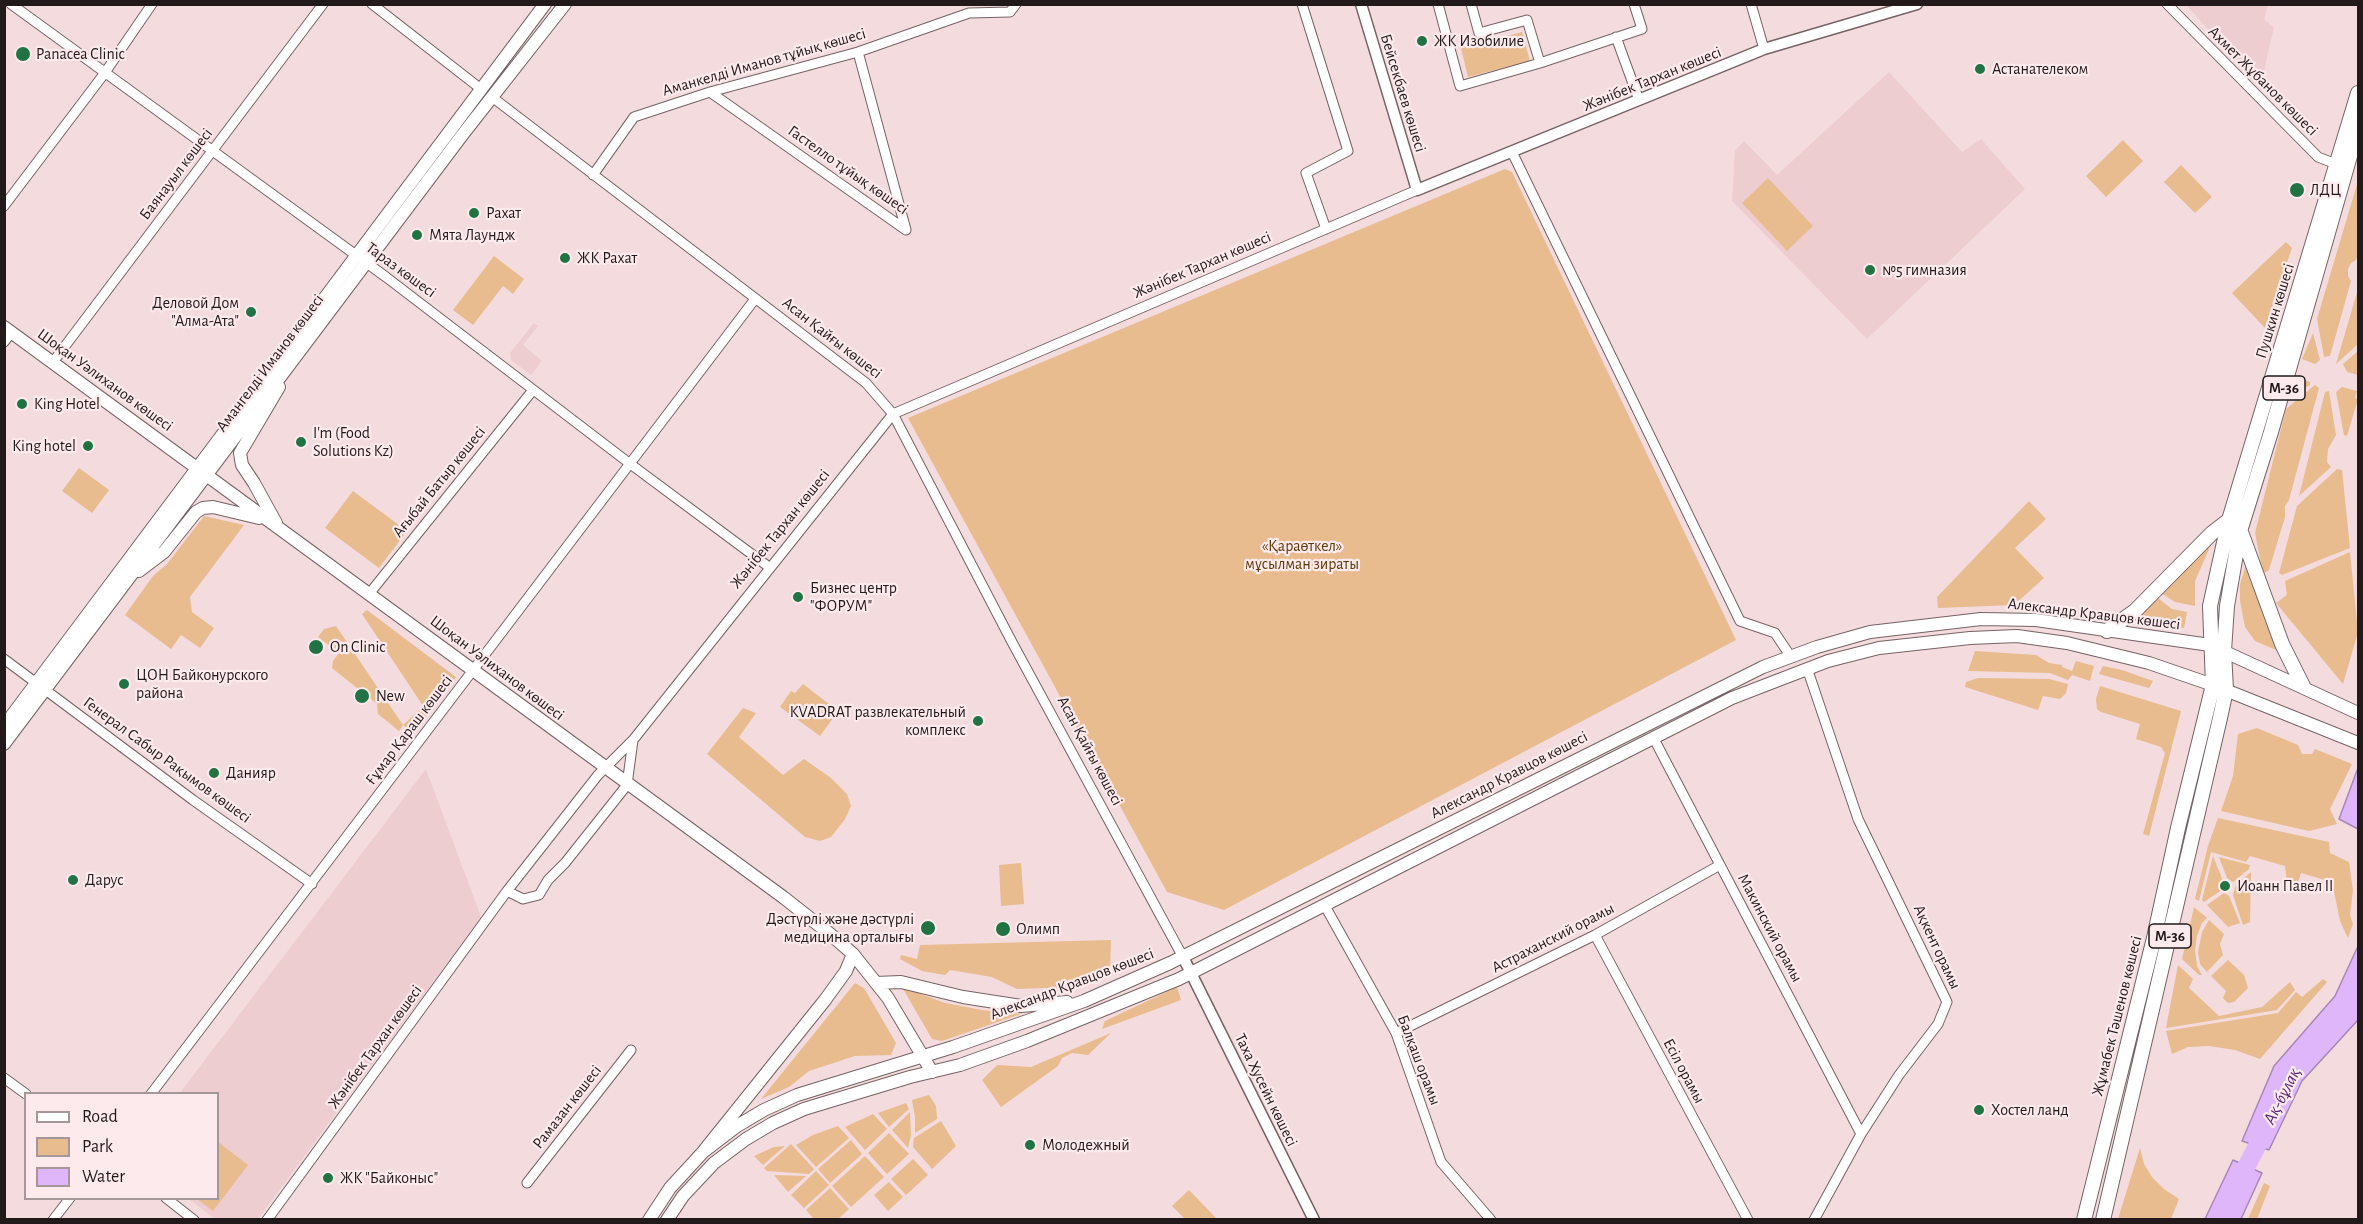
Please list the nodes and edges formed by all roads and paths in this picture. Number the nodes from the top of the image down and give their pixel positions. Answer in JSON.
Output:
{"nodes":[{"id":1,"x":11,"y":4,"type":"edge"},
{"id":2,"x":152,"y":4,"type":"edge"},
{"id":3,"x":323,"y":4,"type":"edge"},
{"id":4,"x":372,"y":4,"type":"edge"},
{"id":5,"x":545,"y":4,"type":"edge"},
{"id":6,"x":565,"y":4,"type":"edge"},
{"id":7,"x":1016,"y":4,"type":"edge"},
{"id":8,"x":1302,"y":4,"type":"edge"},
{"id":9,"x":1361,"y":4,"type":"edge"},
{"id":10,"x":1438,"y":4,"type":"edge"},
{"id":11,"x":1471,"y":4,"type":"edge"},
{"id":12,"x":1634,"y":4,"type":"edge"},
{"id":13,"x":1751,"y":4,"type":"edge"},
{"id":14,"x":1917,"y":4,"type":"edge"},
{"id":15,"x":2167,"y":4,"type":"edge"},
{"id":16,"x":968,"y":9,"type":"edge"},
{"id":17,"x":1616,"y":37,"type":"junction"},
{"id":18,"x":1764,"y":49,"type":"junction"},
{"id":19,"x":858,"y":51,"type":"junction"},
{"id":20,"x":1540,"y":63,"type":"junction"},
{"id":21,"x":104,"y":74,"type":"junction"},
{"id":22,"x":481,"y":89,"type":"junction"},
{"id":23,"x":710,"y":92,"type":"junction"},
{"id":24,"x":2358,"y":93,"type":"edge"},
{"id":25,"x":492,"y":97,"type":"junction"},
{"id":26,"x":1639,"y":100,"type":"junction"},
{"id":27,"x":2358,"y":128,"type":"edge"},
{"id":28,"x":213,"y":150,"type":"junction"},
{"id":29,"x":1512,"y":152,"type":"junction"},
{"id":30,"x":2341,"y":166,"type":"junction"},
{"id":31,"x":592,"y":175,"type":"junction"},
{"id":32,"x":1417,"y":190,"type":"junction"},
{"id":33,"x":4,"y":206,"type":"edge"},
{"id":34,"x":1326,"y":229,"type":"junction"},
{"id":35,"x":362,"y":259,"type":"junction"},
{"id":36,"x":755,"y":299,"type":"junction"},
{"id":37,"x":7,"y":333,"type":"edge"},
{"id":38,"x":53,"y":362,"type":"junction"},
{"id":39,"x":288,"y":366,"type":"junction"},
{"id":40,"x":533,"y":390,"type":"junction"},
{"id":41,"x":893,"y":414,"type":"junction"},
{"id":42,"x":629,"y":463,"type":"junction"},
{"id":43,"x":202,"y":472,"type":"junction"},
{"id":44,"x":2229,"y":520,"type":"junction"},
{"id":45,"x":273,"y":524,"type":"junction"},
{"id":46,"x":2240,"y":531,"type":"junction"},
{"id":47,"x":769,"y":567,"type":"junction"},
{"id":48,"x":127,"y":580,"type":"junction"},
{"id":49,"x":369,"y":594,"type":"junction"},
{"id":50,"x":2107,"y":631,"type":"junction"},
{"id":51,"x":2210,"y":645,"type":"junction"},
{"id":52,"x":2224,"y":651,"type":"junction"},
{"id":53,"x":1791,"y":657,"type":"junction"},
{"id":54,"x":4,"y":659,"type":"edge"},
{"id":55,"x":1808,"y":668,"type":"junction"},
{"id":56,"x":473,"y":671,"type":"junction"},
{"id":57,"x":41,"y":686,"type":"junction"},
{"id":58,"x":2303,"y":686,"type":"junction"},
{"id":59,"x":2219,"y":688,"type":"junction"},
{"id":60,"x":2358,"y":713,"type":"edge"},
{"id":61,"x":4,"y":726,"type":"edge"},
{"id":62,"x":1653,"y":737,"type":"junction"},
{"id":63,"x":633,"y":740,"type":"junction"},
{"id":64,"x":2354,"y":741,"type":"edge"},
{"id":65,"x":4,"y":744,"type":"edge"},
{"id":66,"x":604,"y":768,"type":"junction"},
{"id":67,"x":627,"y":785,"type":"junction"},
{"id":68,"x":1720,"y":865,"type":"junction"},
{"id":69,"x":312,"y":884,"type":"junction"},
{"id":70,"x":507,"y":891,"type":"junction"},
{"id":71,"x":1325,"y":906,"type":"junction"},
{"id":72,"x":1595,"y":935,"type":"junction"},
{"id":73,"x":853,"y":954,"type":"junction"},
{"id":74,"x":1183,"y":957,"type":"junction"},
{"id":75,"x":1191,"y":973,"type":"junction"},
{"id":76,"x":876,"y":983,"type":"junction"},
{"id":77,"x":1084,"y":1001,"type":"junction"},
{"id":78,"x":1396,"y":1033,"type":"junction"},
{"id":79,"x":631,"y":1050,"type":"dead end"},
{"id":80,"x":922,"y":1056,"type":"junction"},
{"id":81,"x":932,"y":1072,"type":"junction"},
{"id":82,"x":4,"y":1078,"type":"edge"},
{"id":83,"x":153,"y":1092,"type":"edge"},
{"id":84,"x":24,"y":1093,"type":"edge"},
{"id":85,"x":1861,"y":1134,"type":"junction"},
{"id":86,"x":703,"y":1152,"type":"junction"},
{"id":87,"x":527,"y":1183,"type":"dead end"},
{"id":88,"x":68,"y":1200,"type":"edge"},
{"id":89,"x":169,"y":1200,"type":"edge"},
{"id":90,"x":53,"y":1220,"type":"edge"},
{"id":91,"x":194,"y":1220,"type":"edge"},
{"id":92,"x":267,"y":1220,"type":"edge"},
{"id":93,"x":649,"y":1220,"type":"edge"},
{"id":94,"x":667,"y":1220,"type":"edge"},
{"id":95,"x":1314,"y":1220,"type":"edge"},
{"id":96,"x":1491,"y":1220,"type":"edge"},
{"id":97,"x":1748,"y":1220,"type":"edge"},
{"id":98,"x":1814,"y":1220,"type":"edge"},
{"id":99,"x":2084,"y":1220,"type":"edge"},
{"id":100,"x":2103,"y":1220,"type":"edge"}],
"edges":[{"from":1,"to":21,"type":"street","name":"Тараз көшесі"},
{"from":2,"to":21,"type":"street"},
{"from":3,"to":28,"type":"street","name":"Баянауыл көшесі"},
{"from":4,"to":22,"type":"street","name":"Асан Қайғы көшесі"},
{"from":5,"to":22,"type":"main road","name":"Амангелді Иманов көшесі"},
{"from":6,"to":25,"type":"main road","name":"Амангелді Иманов көшесі"},
{"from":7,"to":16,"type":"street","name":"Аманкелді Иманов тұйық көшесі"},
{"from":8,"to":34,"type":"street"},
{"from":9,"to":32,"type":"street","name":"Бейсекбаев көшесі"},
{"from":10,"to":20,"type":"street"},
{"from":11,"to":20,"type":"street"},
{"from":12,"to":17,"type":"street"},
{"from":13,"to":18,"type":"street"},
{"from":14,"to":18,"type":"street","name":"Жәнібек Тархан көшесі"},
{"from":15,"to":30,"type":"street","name":"Ахмет Жұбанов көшесі"},
{"from":16,"to":19,"type":"street","name":"Аманкелді Иманов тұйық көшесі"},
{"from":17,"to":20,"type":"street"},
{"from":17,"to":26,"type":"street"},
{"from":18,"to":26,"type":"street","name":"Жәнібек Тархан көшесі"},
{"from":19,"to":23,"type":"street","name":"Аманкелді Иманов тұйық көшесі"},
{"from":19,"to":23,"type":"street","name":"Гастелло тұйық көшесі"},
{"from":21,"to":28,"type":"street","name":"Тараз көшесі"},
{"from":21,"to":33,"type":"street"},
{"from":22,"to":25,"type":"main road","name":"Асан Қайғы көшесі"},
{"from":22,"to":35,"type":"main road","name":"Амангелді Иманов көшесі"},
{"from":23,"to":31,"type":"street","name":"Аманкелді Иманов тұйық көшесі"},
{"from":24,"to":30,"type":"main road","name":"Пушкин көшесі","number":"M-36"},
{"from":25,"to":31,"type":"street","name":"Асан Қайғы көшесі"},
{"from":25,"to":35,"type":"main road","name":"Амангелді Иманов көшесі"},
{"from":26,"to":29,"type":"street","name":"Жәнібек Тархан көшесі"},
{"from":27,"to":30,"type":"main road","name":"Пушкин көшесі","number":"M-36"},
{"from":28,"to":35,"type":"street","name":"Тараз көшесі"},
{"from":28,"to":38,"type":"street","name":"Баянауыл көшесі"},
{"from":29,"to":32,"type":"street","name":"Жәнібек Тархан көшесі"},
{"from":29,"to":53,"type":"street"},
{"from":30,"to":44,"type":"main road","name":"Пушкин көшесі","number":"M-36"},
{"from":30,"to":46,"type":"main road","name":"Пушкин көшесі","number":"M-36"},
{"from":31,"to":36,"type":"street","name":"Асан Қайғы көшесі"},
{"from":32,"to":34,"type":"street","name":"Жәнібек Тархан көшесі"},
{"from":34,"to":41,"type":"street","name":"Жәнібек Тархан көшесі"},
{"from":35,"to":39,"type":"main road","name":"Амангелді Иманов көшесі"},
{"from":35,"to":40,"type":"street","name":"Тараз көшесі"},
{"from":35,"to":43,"type":"main road","name":"Амангелді Иманов көшесі"},
{"from":36,"to":41,"type":"street","name":"Асан Қайғы көшесі"},
{"from":36,"to":42,"type":"street","name":"Ғұмар Қараш көшесі"},
{"from":37,"to":38,"type":"main road","name":"Шоқан Уәлиханов көшесі"},
{"from":38,"to":43,"type":"main road","name":"Шоқан Уәлиханов көшесі"},
{"from":39,"to":43,"type":"main road","name":"Амангелді Иманов көшесі"},
{"from":39,"to":45,"type":"main road"},
{"from":40,"to":42,"type":"street","name":"Тараз көшесі"},
{"from":40,"to":49,"type":"street","name":"Ағыбай Батыр көшесі"},
{"from":41,"to":47,"type":"street","name":"Жәнібек Тархан көшесі"},
{"from":41,"to":74,"type":"street","name":"Асан Қайғы көшесі"},
{"from":42,"to":47,"type":"street","name":"Тараз көшесі"},
{"from":42,"to":56,"type":"street","name":"Ғұмар Қараш көшесі"},
{"from":43,"to":45,"type":"main road","name":"Шоқан Уәлиханов көшесі"},
{"from":43,"to":48,"type":"main road","name":"Амангелді Иманов көшесі"},
{"from":43,"to":57,"type":"main road","name":"Амангелді Иманов көшесі"},
{"from":44,"to":50,"type":"main road"},
{"from":44,"to":51,"type":"main road","name":"Пушкин көшесі","number":"M-36"},
{"from":45,"to":48,"type":"main road"},
{"from":45,"to":49,"type":"main road","name":"Шоқан Уәлиханов көшесі"},
{"from":46,"to":52,"type":"main road","name":"Пушкин көшесі","number":"M-36"},
{"from":46,"to":58,"type":"main road"},
{"from":47,"to":63,"type":"street","name":"Жәнібек Тархан көшесі"},
{"from":48,"to":57,"type":"main road","name":"Амангелді Иманов көшесі"},
{"from":49,"to":56,"type":"main road","name":"Шоқан Уәлиханов көшесі"},
{"from":50,"to":51,"type":"main road","name":"Александр Кравцов көшесі"},
{"from":50,"to":53,"type":"main road","name":"Александр Кравцов көшесі"},
{"from":51,"to":52,"type":"main road","name":"Александр Кравцов көшесі"},
{"from":51,"to":59,"type":"main road","name":"Жұмабек Тәшенов көшесі","number":"M-36"},
{"from":52,"to":58,"type":"main road","name":"Александр Кравцов көшесі"},
{"from":52,"to":59,"type":"main road","name":"Жұмабек Тәшенов көшесі","number":"M-36"},
{"from":53,"to":74,"type":"main road","name":"Александр Кравцов көшесі"},
{"from":54,"to":57,"type":"street","name":"Генерал Сабыр Рақымов көшесі"},
{"from":55,"to":59,"type":"main road","name":"Александр Кравцов көшесі"},
{"from":55,"to":62,"type":"main road","name":"Александр Кравцов көшесі"},
{"from":55,"to":85,"type":"street","name":"Ақкент орамы"},
{"from":56,"to":66,"type":"main road","name":"Шоқан Уәлиханов көшесі"},
{"from":56,"to":69,"type":"street","name":"Ғұмар Қараш көшесі"},
{"from":57,"to":61,"type":"main road","name":"Амангелді Иманов көшесі"},
{"from":57,"to":65,"type":"main road","name":"Амангелді Иманов көшесі"},
{"from":57,"to":69,"type":"street","name":"Генерал Сабыр Рақымов көшесі"},
{"from":58,"to":60,"type":"main road","name":"Александр Кравцов көшесі"},
{"from":59,"to":64,"type":"main road","name":"Александр Кравцов көшесі"},
{"from":59,"to":99,"type":"main road","name":"Жұмабек Тәшенов көшесі","number":"M-36"},
{"from":59,"to":100,"type":"main road","name":"Жұмабек Тәшенов көшесі","number":"M-36"},
{"from":62,"to":68,"type":"street","name":"Макинский орамы"},
{"from":62,"to":71,"type":"main road","name":"Александр Кравцов көшесі"},
{"from":63,"to":66,"type":"street","name":"Жәнібек Тархан көшесі"},
{"from":63,"to":67,"type":"street"},
{"from":66,"to":67,"type":"main road","name":"Шоқан Уәлиханов көшесі"},
{"from":66,"to":70,"type":"street","name":"Жәнібек Тархан көшесі"},
{"from":67,"to":70,"type":"street"},
{"from":67,"to":73,"type":"main road","name":"Шоқан Уәлиханов көшесі"},
{"from":68,"to":72,"type":"street","name":"Астраханский орамы"},
{"from":68,"to":85,"type":"street","name":"Макинский орамы"},
{"from":69,"to":83,"type":"street","name":"Ғұмар Қараш көшесі"},
{"from":70,"to":92,"type":"street","name":"Жәнібек Тархан көшесі"},
{"from":71,"to":75,"type":"main road","name":"Александр Кравцов көшесі"},
{"from":71,"to":78,"type":"street","name":"Балқаш орамы"},
{"from":72,"to":78,"type":"street","name":"Астраханский орамы"},
{"from":72,"to":97,"type":"street","name":"Есіл орамы"},
{"from":73,"to":76,"type":"main road","name":"Шоқан Уәлиханов көшесі"},
{"from":73,"to":86,"type":"main road"},
{"from":74,"to":75,"type":"street","name":"Таха Хусейн көшесі"},
{"from":74,"to":77,"type":"main road","name":"Александр Кравцов көшесі"},
{"from":75,"to":81,"type":"main road","name":"Александр Кравцов көшесі"},
{"from":75,"to":95,"type":"street","name":"Таха Хусейн көшесі"},
{"from":76,"to":77,"type":"main road"},
{"from":76,"to":80,"type":"main road","name":"Шоқан Уәлиханов көшесі"},
{"from":77,"to":80,"type":"main road","name":"Александр Кравцов көшесі"},
{"from":78,"to":96,"type":"street","name":"Балқаш орамы"},
{"from":79,"to":87,"type":"street","name":"Рамазан көшесі"},
{"from":80,"to":81,"type":"main road","name":"Шоқан Уәлиханов көшесі"},
{"from":80,"to":86,"type":"main road","name":"Александр Кравцов көшесі"},
{"from":81,"to":94,"type":"main road","name":"Александр Кравцов көшесі"},
{"from":82,"to":84,"type":"street"},
{"from":85,"to":98,"type":"street","name":"Ақкент орамы"},
{"from":86,"to":93,"type":"main road"},
{"from":88,"to":90,"type":"street"},
{"from":89,"to":91,"type":"street"}]}
